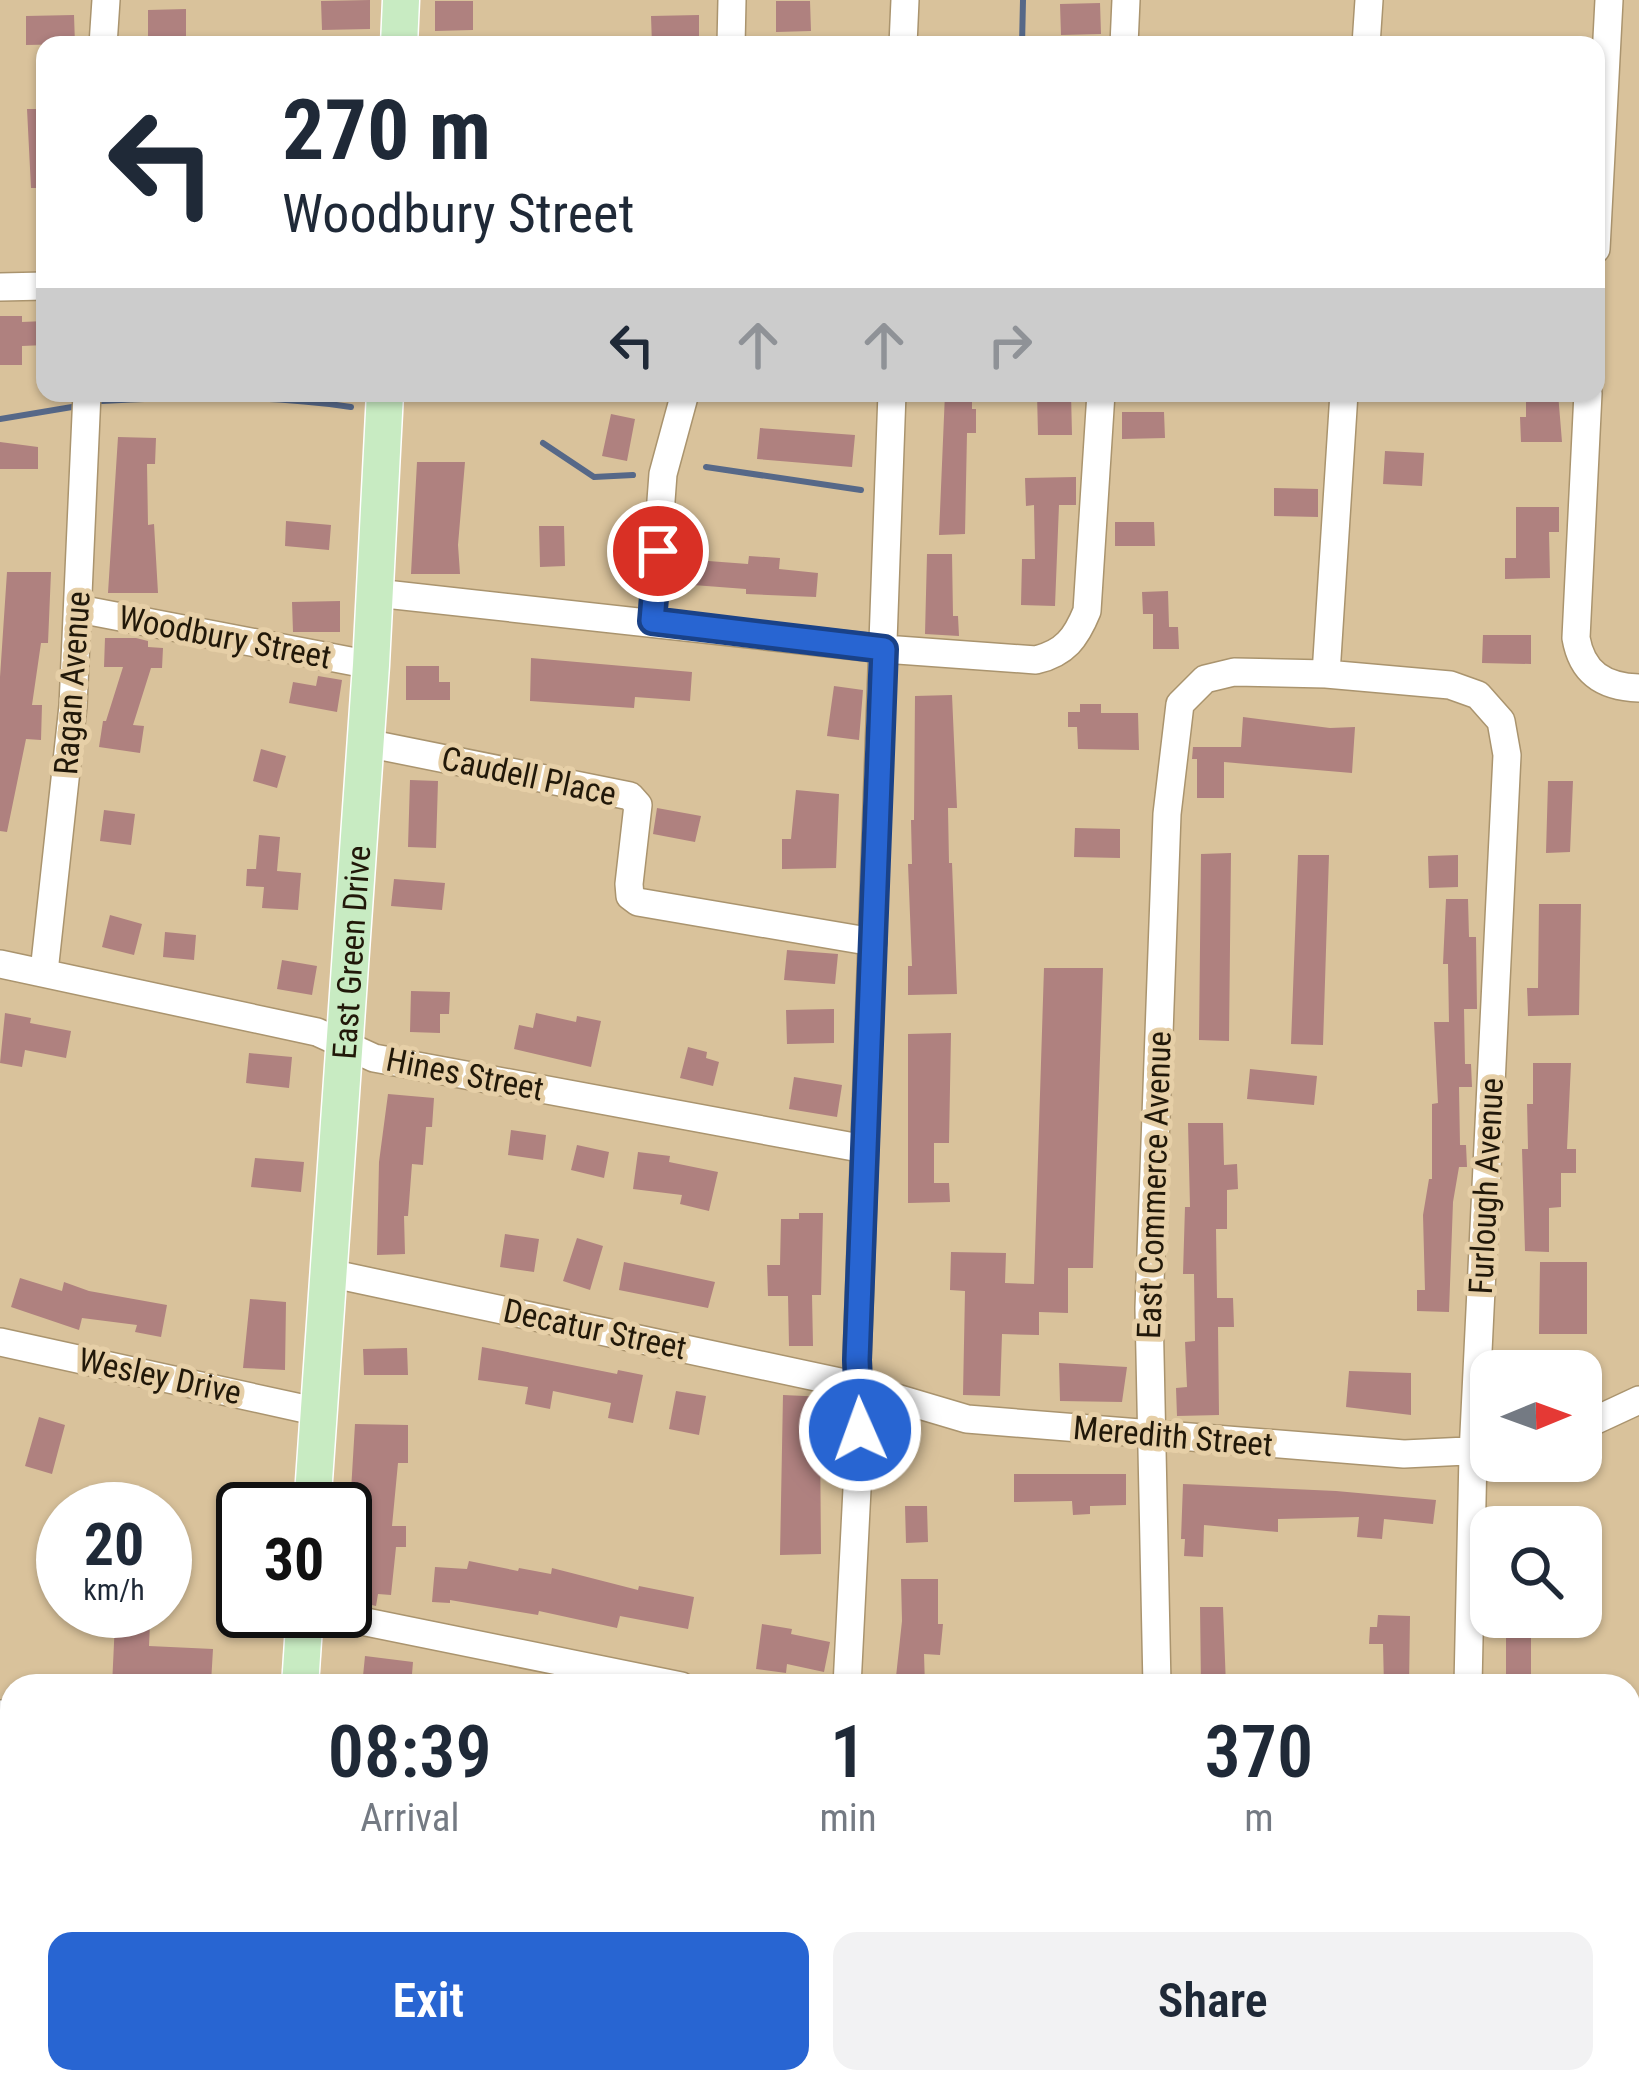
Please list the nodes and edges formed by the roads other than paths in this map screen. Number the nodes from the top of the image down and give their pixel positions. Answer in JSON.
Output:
{"nodes":[{"id":1,"x":106,"y":0,"type":"edge"},
{"id":2,"x":401,"y":0,"type":"edge"},
{"id":3,"x":732,"y":0,"type":"edge"},
{"id":4,"x":905,"y":0,"type":"edge"},
{"id":5,"x":1126,"y":0,"type":"edge"},
{"id":6,"x":1369,"y":0,"type":"edge"},
{"id":7,"x":1609,"y":0,"type":"edge"},
{"id":8,"x":104,"y":36,"type":"edge"},
{"id":9,"x":399,"y":36,"type":"edge"},
{"id":10,"x":730,"y":36,"type":"edge"},
{"id":11,"x":903,"y":36,"type":"edge"},
{"id":12,"x":1124,"y":36,"type":"edge"},
{"id":13,"x":1367,"y":36,"type":"edge"},
{"id":14,"x":1605,"y":69,"type":"edge"},
{"id":15,"x":36,"y":286,"type":"edge"},
{"id":16,"x":0,"y":287,"type":"edge"},
{"id":17,"x":87,"y":402,"type":"edge"},
{"id":18,"x":385,"y":402,"type":"edge"},
{"id":19,"x":683,"y":402,"type":"edge"},
{"id":20,"x":892,"y":402,"type":"edge"},
{"id":21,"x":1101,"y":402,"type":"edge"},
{"id":22,"x":1343,"y":402,"type":"edge"},
{"id":23,"x":1588,"y":402,"type":"edge"},
{"id":24,"x":376,"y":593,"type":"junction"},
{"id":25,"x":79,"y":609,"type":"junction"},
{"id":26,"x":652,"y":621,"type":"junction"},
{"id":27,"x":884,"y":649,"type":"junction"},
{"id":28,"x":371,"y":664,"type":"junction"},
{"id":29,"x":1326,"y":674,"type":"junction"},
{"id":30,"x":1639,"y":688,"type":"edge"},
{"id":31,"x":366,"y":743,"type":"junction"},
{"id":32,"x":873,"y":941,"type":"junction"},
{"id":33,"x":0,"y":964,"type":"edge"},
{"id":34,"x":44,"y":972,"type":"junction"},
{"id":35,"x":345,"y":1046,"type":"junction"},
{"id":36,"x":865,"y":1149,"type":"junction"},
{"id":37,"x":329,"y":1273,"type":"junction"},
{"id":38,"x":0,"y":1342,"type":"edge"},
{"id":39,"x":1486,"y":1350,"type":"edge"},
{"id":40,"x":859,"y":1390,"type":"junction"},
{"id":41,"x":1639,"y":1400,"type":"edge"},
{"id":42,"x":319,"y":1412,"type":"junction"},
{"id":43,"x":1602,"y":1417,"type":"edge"},
{"id":44,"x":1149,"y":1435,"type":"junction"},
{"id":45,"x":1470,"y":1452,"type":"edge"},
{"id":46,"x":314,"y":1482,"type":"edge"},
{"id":47,"x":1480,"y":1482,"type":"edge"},
{"id":48,"x":372,"y":1624,"type":"edge"},
{"id":49,"x":305,"y":1638,"type":"edge"},
{"id":50,"x":301,"y":1674,"type":"edge"},
{"id":51,"x":620,"y":1674,"type":"edge"},
{"id":52,"x":848,"y":1674,"type":"edge"},
{"id":53,"x":1157,"y":1674,"type":"edge"},
{"id":54,"x":1469,"y":1674,"type":"edge"}],
"edges":[{"from":1,"to":8,"type":"street"},
{"from":2,"to":9,"type":"main road"},
{"from":3,"to":10,"type":"street"},
{"from":4,"to":11,"type":"street"},
{"from":5,"to":12,"type":"street"},
{"from":6,"to":13,"type":"street"},
{"from":7,"to":14,"type":"street"},
{"from":15,"to":16,"type":"street"},
{"from":17,"to":25,"type":"street","name":"Ragan Avenue"},
{"from":18,"to":24,"type":"main road","name":"East Green Drive"},
{"from":19,"to":26,"type":"street"},
{"from":20,"to":27,"type":"street"},
{"from":21,"to":27,"type":"street"},
{"from":22,"to":29,"type":"street"},
{"from":23,"to":30,"type":"street"},
{"from":24,"to":26,"type":"street"},
{"from":24,"to":28,"type":"main road","name":"East Green Drive"},
{"from":25,"to":28,"type":"street","name":"Woodbury Street"},
{"from":25,"to":34,"type":"street","name":"Ragan Avenue"},
{"from":26,"to":27,"type":"street"},
{"from":27,"to":32,"type":"street"},
{"from":28,"to":31,"type":"main road","name":"East Green Drive"},
{"from":29,"to":39,"type":"street","name":"Furlough Avenue"},
{"from":29,"to":44,"type":"street","name":"East Commerce Avenue"},
{"from":31,"to":32,"type":"street","name":"Caudell Place"},
{"from":31,"to":35,"type":"main road","name":"East Green Drive"},
{"from":32,"to":36,"type":"street"},
{"from":33,"to":34,"type":"street","name":"Hines Street"},
{"from":34,"to":35,"type":"street","name":"Hines Street"},
{"from":35,"to":36,"type":"street","name":"Hines Street"},
{"from":35,"to":37,"type":"main road","name":"East Green Drive"},
{"from":36,"to":40,"type":"street"},
{"from":37,"to":40,"type":"street","name":"Decatur Street"},
{"from":37,"to":42,"type":"main road","name":"East Green Drive"},
{"from":38,"to":42,"type":"street","name":"Wesley Drive"},
{"from":40,"to":44,"type":"street","name":"Meredith Street"},
{"from":40,"to":52,"type":"street"},
{"from":41,"to":43,"type":"street"},
{"from":42,"to":46,"type":"main road","name":"East Green Drive"},
{"from":44,"to":45,"type":"street","name":"Meredith Street"},
{"from":44,"to":53,"type":"street","name":"East Commerce Avenue"},
{"from":47,"to":54,"type":"street","name":"Furlough Avenue"},
{"from":48,"to":51,"type":"street"},
{"from":49,"to":50,"type":"main road"}]}
